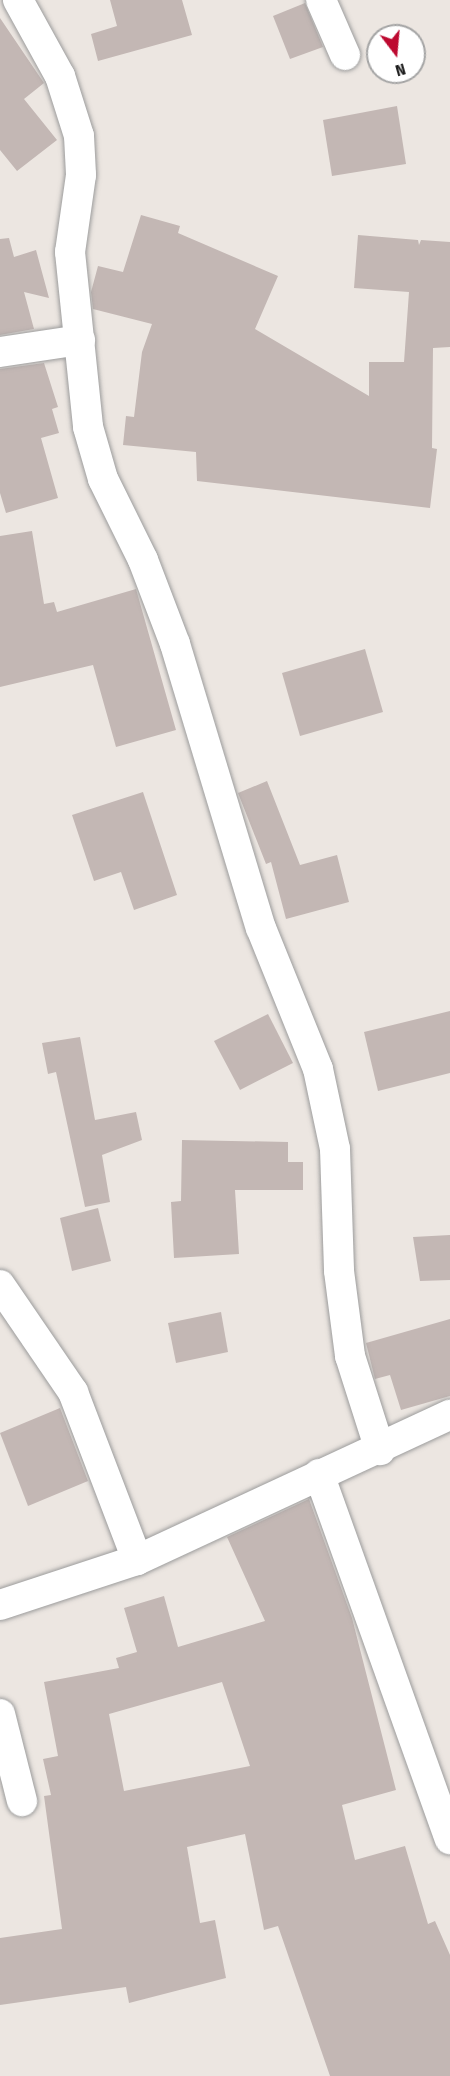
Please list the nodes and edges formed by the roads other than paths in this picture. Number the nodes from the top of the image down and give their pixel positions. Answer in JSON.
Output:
{"nodes":[{"id":1,"x":18,"y":0,"type":"edge"},
{"id":2,"x":321,"y":0,"type":"edge"},
{"id":3,"x":345,"y":55,"type":"dead end"},
{"id":4,"x":80,"y":340,"type":"junction"},
{"id":5,"x":0,"y":352,"type":"edge"},
{"id":6,"x":0,"y":1284,"type":"edge"},
{"id":7,"x":450,"y":1415,"type":"edge"},
{"id":8,"x":380,"y":1450,"type":"junction"},
{"id":9,"x":319,"y":1474,"type":"junction"},
{"id":10,"x":137,"y":1560,"type":"junction"},
{"id":11,"x":0,"y":1605,"type":"edge"},
{"id":12,"x":0,"y":1714,"type":"edge"},
{"id":13,"x":22,"y":1801,"type":"dead end"},
{"id":14,"x":450,"y":1839,"type":"edge"}],
"edges":[{"from":1,"to":4,"type":"street"},
{"from":2,"to":3,"type":"street"},
{"from":4,"to":5,"type":"street"},
{"from":4,"to":8,"type":"street"},
{"from":6,"to":10,"type":"street"},
{"from":7,"to":8,"type":"street"},
{"from":8,"to":9,"type":"street"},
{"from":9,"to":10,"type":"street"},
{"from":9,"to":14,"type":"street"},
{"from":10,"to":11,"type":"street"},
{"from":12,"to":13,"type":"street"}]}
